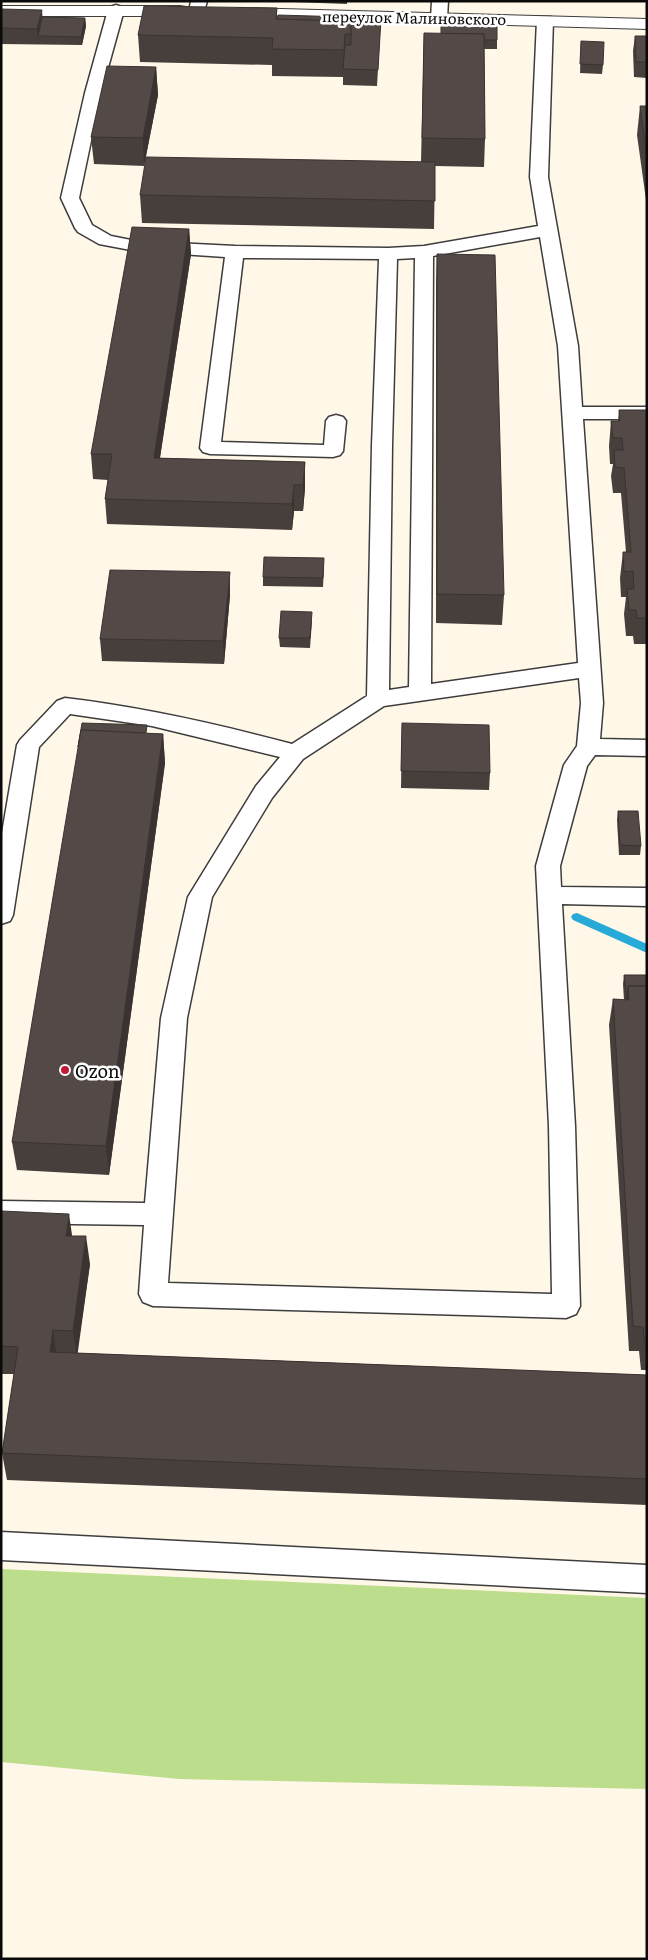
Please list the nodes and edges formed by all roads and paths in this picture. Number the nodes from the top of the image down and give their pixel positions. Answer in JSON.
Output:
{"nodes":[{"id":1,"x":198,"y":6,"type":"edge"},
{"id":2,"x":116,"y":10,"type":"junction"},
{"id":3,"x":439,"y":10,"type":"edge"},
{"id":4,"x":1,"y":11,"type":"edge"},
{"id":5,"x":546,"y":20,"type":"junction"},
{"id":6,"x":647,"y":24,"type":"edge"},
{"id":7,"x":548,"y":230,"type":"junction"},
{"id":8,"x":235,"y":252,"type":"junction"},
{"id":9,"x":424,"y":252,"type":"junction"},
{"id":10,"x":388,"y":254,"type":"junction"},
{"id":11,"x":573,"y":413,"type":"junction"},
{"id":12,"x":647,"y":413,"type":"edge"},
{"id":13,"x":336,"y":421,"type":"dead end"},
{"id":14,"x":589,"y":669,"type":"junction"},
{"id":15,"x":420,"y":691,"type":"junction"},
{"id":16,"x":378,"y":699,"type":"junction"},
{"id":17,"x":588,"y":747,"type":"junction"},
{"id":18,"x":647,"y":748,"type":"edge"},
{"id":19,"x":295,"y":753,"type":"junction"},
{"id":20,"x":550,"y":895,"type":"junction"},
{"id":21,"x":647,"y":896,"type":"edge"},
{"id":22,"x":1,"y":915,"type":"edge"},
{"id":23,"x":1,"y":1212,"type":"edge"},
{"id":24,"x":158,"y":1214,"type":"junction"},
{"id":25,"x":1,"y":1546,"type":"edge"},
{"id":26,"x":647,"y":1579,"type":"edge"}],
"edges":[{"from":1,"to":2,"type":"street","name":"переулок Малиновского"},
{"from":1,"to":3,"type":"street","name":"переулок Малиновского"},
{"from":2,"to":4,"type":"street","name":"переулок Малиновского"},
{"from":2,"to":8,"type":"lane"},
{"from":3,"to":5,"type":"street","name":"переулок Малиновского"},
{"from":5,"to":6,"type":"street","name":"переулок Малиновского"},
{"from":5,"to":7,"type":"lane"},
{"from":7,"to":9,"type":"lane"},
{"from":7,"to":11,"type":"lane"},
{"from":8,"to":10,"type":"lane"},
{"from":8,"to":13,"type":"lane"},
{"from":9,"to":10,"type":"lane"},
{"from":9,"to":15,"type":"lane"},
{"from":10,"to":16,"type":"lane"},
{"from":11,"to":12,"type":"lane"},
{"from":11,"to":14,"type":"lane"},
{"from":14,"to":15,"type":"lane"},
{"from":14,"to":17,"type":"lane"},
{"from":15,"to":16,"type":"lane"},
{"from":16,"to":19,"type":"lane"},
{"from":17,"to":18,"type":"lane"},
{"from":17,"to":20,"type":"lane"},
{"from":19,"to":22,"type":"lane"},
{"from":19,"to":24,"type":"lane"},
{"from":20,"to":21,"type":"lane"},
{"from":20,"to":24,"type":"lane"},
{"from":23,"to":24,"type":"lane"},
{"from":25,"to":26,"type":"lane"}]}
